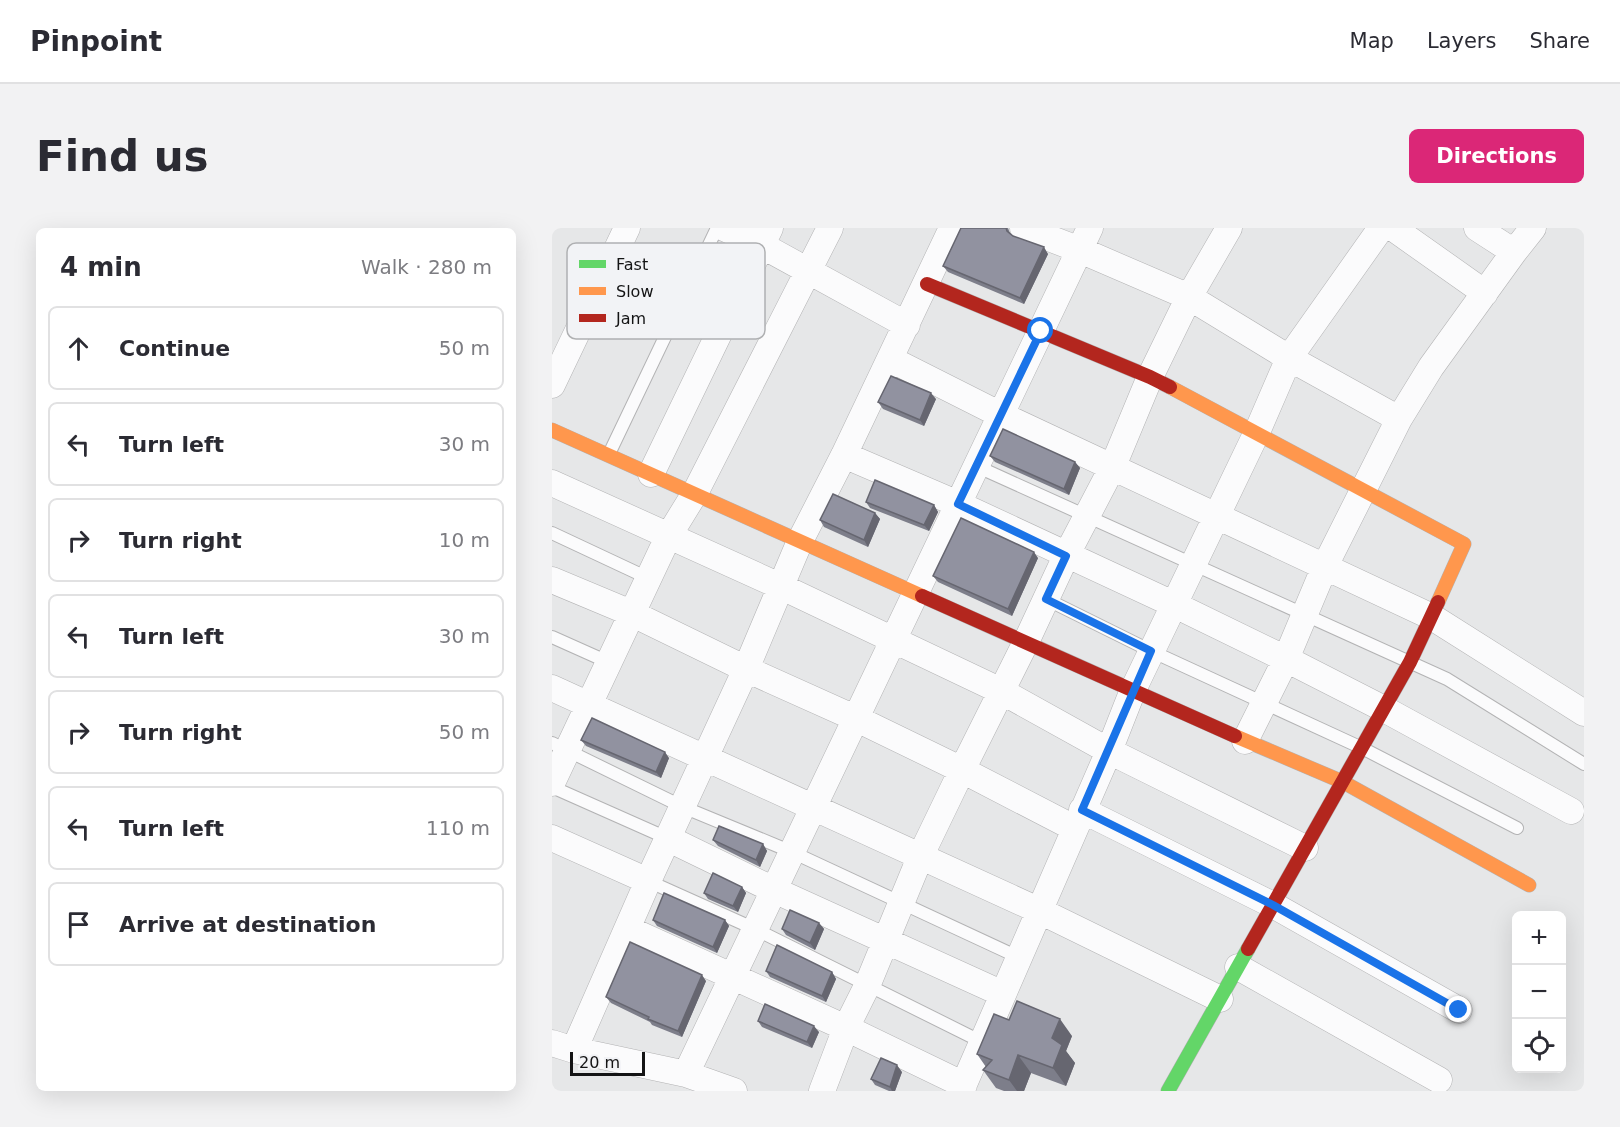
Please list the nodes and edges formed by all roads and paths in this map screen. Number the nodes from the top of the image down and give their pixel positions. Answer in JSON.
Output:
{"nodes":[{"id":1,"x":627,"y":228,"type":"edge"},
{"id":2,"x":717,"y":228,"type":"edge"},
{"id":3,"x":724,"y":228,"type":"edge"},
{"id":4,"x":830,"y":228,"type":"edge"},
{"id":5,"x":952,"y":228,"type":"edge"},
{"id":6,"x":1023,"y":228,"type":"edge"},
{"id":7,"x":1229,"y":228,"type":"edge"},
{"id":8,"x":1381,"y":228,"type":"edge"},
{"id":9,"x":1394,"y":228,"type":"edge"},
{"id":10,"x":1477,"y":228,"type":"edge"},
{"id":11,"x":1533,"y":228,"type":"edge"},
{"id":12,"x":765,"y":237,"type":"edge"},
{"id":13,"x":1085,"y":239,"type":"edge"},
{"id":14,"x":620,"y":243,"type":"edge"},
{"id":15,"x":710,"y":243,"type":"edge"},
{"id":16,"x":1514,"y":252,"type":"junction"},
{"id":17,"x":809,"y":272,"type":"junction"},
{"id":18,"x":927,"y":284,"type":"junction"},
{"id":19,"x":1485,"y":292,"type":"junction"},
{"id":20,"x":1189,"y":297,"type":"junction"},
{"id":21,"x":907,"y":325,"type":"junction"},
{"id":22,"x":1041,"y":331,"type":"junction"},
{"id":23,"x":574,"y":339,"type":"edge"},
{"id":24,"x":664,"y":339,"type":"edge"},
{"id":25,"x":716,"y":339,"type":"edge"},
{"id":26,"x":890,"y":358,"type":"junction"},
{"id":27,"x":1289,"y":358,"type":"junction"},
{"id":28,"x":1150,"y":377,"type":"junction"},
{"id":29,"x":552,"y":385,"type":"edge"},
{"id":30,"x":1001,"y":415,"type":"junction"},
{"id":31,"x":1399,"y":419,"type":"junction"},
{"id":32,"x":552,"y":429,"type":"edge"},
{"id":33,"x":1257,"y":432,"type":"junction"},
{"id":34,"x":609,"y":455,"type":"junction"},
{"id":35,"x":844,"y":455,"type":"junction"},
{"id":36,"x":976,"y":466,"type":"junction"},
{"id":37,"x":1113,"y":466,"type":"junction"},
{"id":38,"x":651,"y":474,"type":"junction"},
{"id":39,"x":552,"y":483,"type":"edge"},
{"id":40,"x":1363,"y":489,"type":"junction"},
{"id":41,"x":695,"y":493,"type":"junction"},
{"id":42,"x":958,"y":504,"type":"junction"},
{"id":43,"x":1218,"y":515,"type":"junction"},
{"id":44,"x":1087,"y":517,"type":"junction"},
{"id":45,"x":552,"y":533,"type":"edge"},
{"id":46,"x":668,"y":537,"type":"junction"},
{"id":47,"x":800,"y":541,"type":"junction"},
{"id":48,"x":1066,"y":556,"type":"junction"},
{"id":49,"x":1193,"y":565,"type":"junction"},
{"id":50,"x":1325,"y":566,"type":"junction"},
{"id":51,"x":648,"y":578,"type":"junction"},
{"id":52,"x":552,"y":580,"type":"edge"},
{"id":53,"x":782,"y":587,"type":"junction"},
{"id":54,"x":915,"y":593,"type":"junction"},
{"id":55,"x":1046,"y":599,"type":"junction"},
{"id":56,"x":1173,"y":604,"type":"junction"},
{"id":57,"x":631,"y":613,"type":"junction"},
{"id":58,"x":1304,"y":615,"type":"junction"},
{"id":59,"x":1432,"y":617,"type":"junction"},
{"id":60,"x":552,"y":638,"type":"edge"},
{"id":61,"x":892,"y":641,"type":"junction"},
{"id":62,"x":1026,"y":642,"type":"junction"},
{"id":63,"x":1151,"y":651,"type":"junction"},
{"id":64,"x":1286,"y":659,"type":"junction"},
{"id":65,"x":608,"y":662,"type":"junction"},
{"id":66,"x":1410,"y":662,"type":"junction"},
{"id":67,"x":746,"y":669,"type":"junction"},
{"id":68,"x":552,"y":688,"type":"edge"},
{"id":69,"x":1133,"y":690,"type":"junction"},
{"id":70,"x":1000,"y":691,"type":"junction"},
{"id":71,"x":1265,"y":702,"type":"junction"},
{"id":72,"x":588,"y":705,"type":"junction"},
{"id":73,"x":1384,"y":709,"type":"junction"},
{"id":74,"x":1584,"y":713,"type":"edge"},
{"id":75,"x":855,"y":718,"type":"junction"},
{"id":76,"x":1245,"y":741,"type":"junction"},
{"id":77,"x":560,"y":746,"type":"edge"},
{"id":78,"x":1362,"y":748,"type":"junction"},
{"id":79,"x":1109,"y":751,"type":"junction"},
{"id":80,"x":706,"y":757,"type":"junction"},
{"id":81,"x":1584,"y":764,"type":"edge"},
{"id":82,"x":962,"y":770,"type":"junction"},
{"id":83,"x":1343,"y":782,"type":"junction"},
{"id":84,"x":552,"y":785,"type":"edge"},
{"id":85,"x":813,"y":806,"type":"junction"},
{"id":86,"x":683,"y":807,"type":"junction"},
{"id":87,"x":1571,"y":811,"type":"dead end"},
{"id":88,"x":1078,"y":819,"type":"junction"},
{"id":89,"x":1517,"y":828,"type":"dead end"},
{"id":90,"x":552,"y":838,"type":"edge"},
{"id":91,"x":668,"y":838,"type":"junction"},
{"id":92,"x":1305,"y":848,"type":"junction"},
{"id":93,"x":792,"y":852,"type":"junction"},
{"id":94,"x":921,"y":855,"type":"junction"},
{"id":95,"x":648,"y":881,"type":"junction"},
{"id":96,"x":1529,"y":885,"type":"dead end"},
{"id":97,"x":774,"y":890,"type":"junction"},
{"id":98,"x":901,"y":904,"type":"junction"},
{"id":99,"x":1273,"y":905,"type":"junction"},
{"id":100,"x":1038,"y":910,"type":"junction"},
{"id":101,"x":628,"y":929,"type":"junction"},
{"id":102,"x":755,"y":929,"type":"junction"},
{"id":103,"x":885,"y":941,"type":"junction"},
{"id":104,"x":1018,"y":957,"type":"junction"},
{"id":105,"x":1238,"y":967,"type":"junction"},
{"id":106,"x":732,"y":976,"type":"junction"},
{"id":107,"x":867,"y":986,"type":"junction"},
{"id":108,"x":1003,"y":994,"type":"junction"},
{"id":109,"x":1220,"y":999,"type":"junction"},
{"id":110,"x":1459,"y":1010,"type":"dead end"},
{"id":111,"x":846,"y":1028,"type":"junction"},
{"id":112,"x":982,"y":1042,"type":"junction"},
{"id":113,"x":563,"y":1047,"type":"edge"},
{"id":114,"x":686,"y":1074,"type":"junction"},
{"id":115,"x":1439,"y":1080,"type":"dead end"},
{"id":116,"x":962,"y":1088,"type":"edge"},
{"id":117,"x":734,"y":1091,"type":"edge"},
{"id":118,"x":822,"y":1091,"type":"edge"},
{"id":119,"x":1168,"y":1091,"type":"edge"}],
"edges":[{"from":1,"to":14,"type":"street"},
{"from":2,"to":15,"type":"lane"},
{"from":3,"to":12,"type":"street"},
{"from":4,"to":17,"type":"street"},
{"from":5,"to":18,"type":"street"},
{"from":6,"to":13,"type":"street"},
{"from":7,"to":20,"type":"street"},
{"from":8,"to":27,"type":"street"},
{"from":9,"to":19,"type":"street"},
{"from":10,"to":16,"type":"street"},
{"from":11,"to":16,"type":"street"},
{"from":12,"to":17,"type":"street"},
{"from":13,"to":20,"type":"street"},
{"from":13,"to":22,"type":"street"},
{"from":16,"to":19,"type":"street"},
{"from":17,"to":21,"type":"street"},
{"from":17,"to":41,"type":"street"},
{"from":18,"to":21,"type":"street"},
{"from":18,"to":22,"type":"street"},
{"from":19,"to":31,"type":"street"},
{"from":20,"to":27,"type":"street"},
{"from":20,"to":28,"type":"street"},
{"from":21,"to":26,"type":"street"},
{"from":22,"to":28,"type":"street"},
{"from":22,"to":30,"type":"street"},
{"from":23,"to":29,"type":"street"},
{"from":24,"to":34,"type":"lane"},
{"from":25,"to":38,"type":"street"},
{"from":26,"to":30,"type":"street"},
{"from":26,"to":35,"type":"street"},
{"from":27,"to":31,"type":"street"},
{"from":27,"to":33,"type":"street"},
{"from":28,"to":33,"type":"street"},
{"from":28,"to":37,"type":"street"},
{"from":30,"to":36,"type":"street"},
{"from":30,"to":37,"type":"street"},
{"from":31,"to":40,"type":"street"},
{"from":32,"to":34,"type":"street"},
{"from":33,"to":40,"type":"street"},
{"from":33,"to":43,"type":"street"},
{"from":34,"to":38,"type":"street"},
{"from":35,"to":42,"type":"street"},
{"from":35,"to":47,"type":"street"},
{"from":36,"to":42,"type":"street"},
{"from":36,"to":44,"type":"lane"},
{"from":37,"to":43,"type":"street"},
{"from":37,"to":44,"type":"street"},
{"from":38,"to":41,"type":"street"},
{"from":39,"to":46,"type":"street"},
{"from":40,"to":50,"type":"street"},
{"from":40,"to":59,"type":"street"},
{"from":41,"to":46,"type":"street"},
{"from":41,"to":47,"type":"street"},
{"from":42,"to":48,"type":"street"},
{"from":42,"to":54,"type":"street"},
{"from":43,"to":49,"type":"street"},
{"from":43,"to":50,"type":"street"},
{"from":44,"to":48,"type":"street"},
{"from":44,"to":49,"type":"lane"},
{"from":45,"to":51,"type":"lane"},
{"from":46,"to":51,"type":"street"},
{"from":46,"to":53,"type":"street"},
{"from":47,"to":53,"type":"street"},
{"from":47,"to":54,"type":"street"},
{"from":48,"to":55,"type":"street"},
{"from":48,"to":56,"type":"street"},
{"from":49,"to":56,"type":"street"},
{"from":49,"to":58,"type":"lane"},
{"from":50,"to":58,"type":"street"},
{"from":50,"to":59,"type":"street"},
{"from":51,"to":57,"type":"street"},
{"from":52,"to":57,"type":"street"},
{"from":53,"to":61,"type":"street"},
{"from":53,"to":67,"type":"street"},
{"from":54,"to":61,"type":"street"},
{"from":54,"to":62,"type":"street"},
{"from":55,"to":62,"type":"street"},
{"from":55,"to":63,"type":"lane"},
{"from":56,"to":63,"type":"street"},
{"from":56,"to":64,"type":"street"},
{"from":57,"to":65,"type":"street"},
{"from":57,"to":67,"type":"street"},
{"from":58,"to":64,"type":"street"},
{"from":58,"to":66,"type":"lane"},
{"from":59,"to":66,"type":"street"},
{"from":59,"to":74,"type":"street"},
{"from":60,"to":65,"type":"lane"},
{"from":61,"to":70,"type":"street"},
{"from":61,"to":75,"type":"street"},
{"from":62,"to":69,"type":"street"},
{"from":62,"to":70,"type":"street"},
{"from":63,"to":69,"type":"street"},
{"from":63,"to":71,"type":"lane"},
{"from":64,"to":71,"type":"street"},
{"from":64,"to":73,"type":"street"},
{"from":65,"to":72,"type":"street"},
{"from":66,"to":73,"type":"street"},
{"from":66,"to":81,"type":"lane"},
{"from":67,"to":75,"type":"street"},
{"from":67,"to":80,"type":"street"},
{"from":68,"to":72,"type":"street"},
{"from":69,"to":76,"type":"street"},
{"from":69,"to":79,"type":"street"},
{"from":70,"to":79,"type":"street"},
{"from":70,"to":82,"type":"street"},
{"from":71,"to":76,"type":"street"},
{"from":71,"to":78,"type":"lane"},
{"from":72,"to":77,"type":"street"},
{"from":72,"to":80,"type":"street"},
{"from":73,"to":78,"type":"street"},
{"from":73,"to":87,"type":"street"},
{"from":75,"to":82,"type":"street"},
{"from":75,"to":85,"type":"street"},
{"from":76,"to":83,"type":"street"},
{"from":77,"to":84,"type":"street"},
{"from":77,"to":86,"type":"lane"},
{"from":78,"to":83,"type":"street"},
{"from":78,"to":89,"type":"lane"},
{"from":79,"to":88,"type":"street"},
{"from":79,"to":92,"type":"street"},
{"from":80,"to":85,"type":"street"},
{"from":80,"to":86,"type":"street"},
{"from":82,"to":88,"type":"street"},
{"from":82,"to":94,"type":"street"},
{"from":83,"to":92,"type":"street"},
{"from":83,"to":96,"type":"street"},
{"from":84,"to":91,"type":"lane"},
{"from":85,"to":93,"type":"street"},
{"from":85,"to":94,"type":"street"},
{"from":86,"to":91,"type":"street"},
{"from":86,"to":93,"type":"lane"},
{"from":88,"to":99,"type":"street"},
{"from":88,"to":100,"type":"street"},
{"from":90,"to":95,"type":"street"},
{"from":91,"to":95,"type":"street"},
{"from":91,"to":97,"type":"street"},
{"from":92,"to":99,"type":"street"},
{"from":93,"to":97,"type":"street"},
{"from":93,"to":98,"type":"lane"},
{"from":94,"to":98,"type":"street"},
{"from":94,"to":100,"type":"street"},
{"from":95,"to":101,"type":"street"},
{"from":95,"to":102,"type":"lane"},
{"from":97,"to":102,"type":"street"},
{"from":97,"to":103,"type":"street"},
{"from":98,"to":103,"type":"street"},
{"from":98,"to":104,"type":"lane"},
{"from":99,"to":105,"type":"street"},
{"from":99,"to":110,"type":"street"},
{"from":100,"to":104,"type":"street"},
{"from":100,"to":109,"type":"street"},
{"from":101,"to":106,"type":"street"},
{"from":101,"to":113,"type":"street"},
{"from":102,"to":106,"type":"street"},
{"from":102,"to":107,"type":"lane"},
{"from":103,"to":107,"type":"street"},
{"from":103,"to":108,"type":"street"},
{"from":104,"to":108,"type":"street"},
{"from":105,"to":109,"type":"street"},
{"from":105,"to":115,"type":"street"},
{"from":106,"to":111,"type":"street"},
{"from":106,"to":114,"type":"street"},
{"from":107,"to":111,"type":"street"},
{"from":107,"to":112,"type":"lane"},
{"from":108,"to":112,"type":"street"},
{"from":109,"to":119,"type":"street"},
{"from":111,"to":116,"type":"street"},
{"from":111,"to":118,"type":"street"},
{"from":112,"to":116,"type":"street"},
{"from":113,"to":114,"type":"street"},
{"from":114,"to":117,"type":"street"}]}
